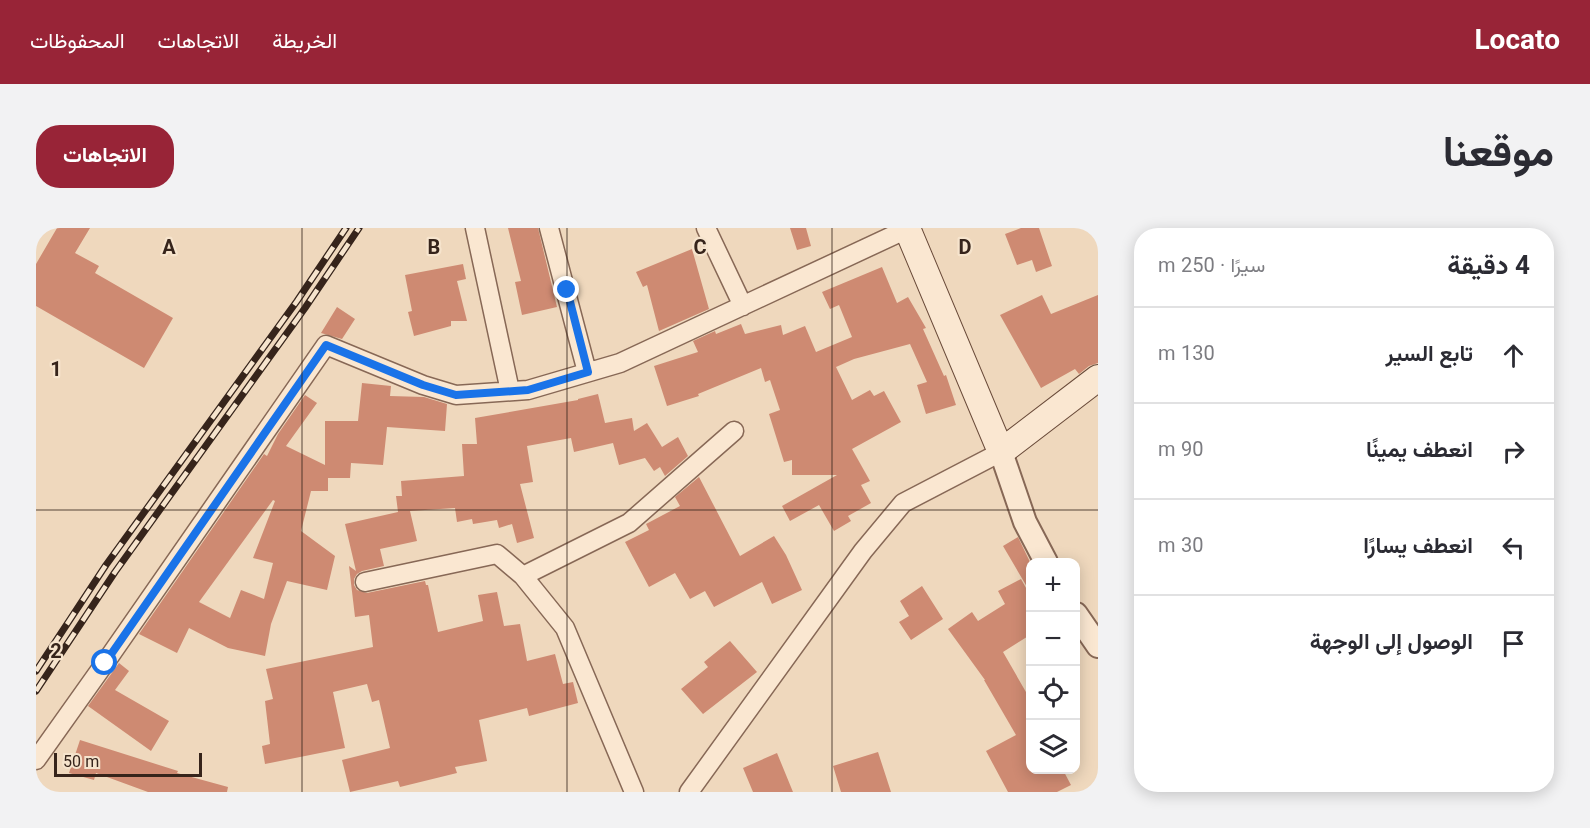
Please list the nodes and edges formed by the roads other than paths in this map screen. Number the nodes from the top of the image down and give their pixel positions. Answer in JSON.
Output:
{"nodes":[{"id":1,"x":475,"y":228,"type":"edge"},
{"id":2,"x":549,"y":228,"type":"edge"},
{"id":3,"x":706,"y":228,"type":"edge"},
{"id":4,"x":907,"y":228,"type":"edge"},
{"id":5,"x":743,"y":306,"type":"junction"},
{"id":6,"x":588,"y":372,"type":"junction"},
{"id":7,"x":1098,"y":378,"type":"edge"},
{"id":8,"x":510,"y":391,"type":"junction"},
{"id":9,"x":734,"y":431,"type":"dead end"},
{"id":10,"x":1001,"y":452,"type":"junction"},
{"id":11,"x":1044,"y":558,"type":"edge"},
{"id":12,"x":523,"y":576,"type":"junction"},
{"id":13,"x":365,"y":582,"type":"dead end"},
{"id":14,"x":1080,"y":620,"type":"edge"},
{"id":15,"x":1098,"y":646,"type":"edge"},
{"id":16,"x":36,"y":760,"type":"edge"},
{"id":17,"x":634,"y":792,"type":"edge"},
{"id":18,"x":689,"y":792,"type":"edge"}],
"edges":[{"from":1,"to":8,"type":"street"},
{"from":2,"to":6,"type":"street"},
{"from":3,"to":5,"type":"street"},
{"from":4,"to":5,"type":"street"},
{"from":4,"to":10,"type":"main road"},
{"from":5,"to":6,"type":"street"},
{"from":6,"to":8,"type":"street"},
{"from":7,"to":10,"type":"main road"},
{"from":8,"to":16,"type":"street"},
{"from":9,"to":12,"type":"street"},
{"from":10,"to":11,"type":"street"},
{"from":10,"to":18,"type":"street"},
{"from":12,"to":13,"type":"street"},
{"from":12,"to":17,"type":"street"},
{"from":14,"to":15,"type":"street"}]}
